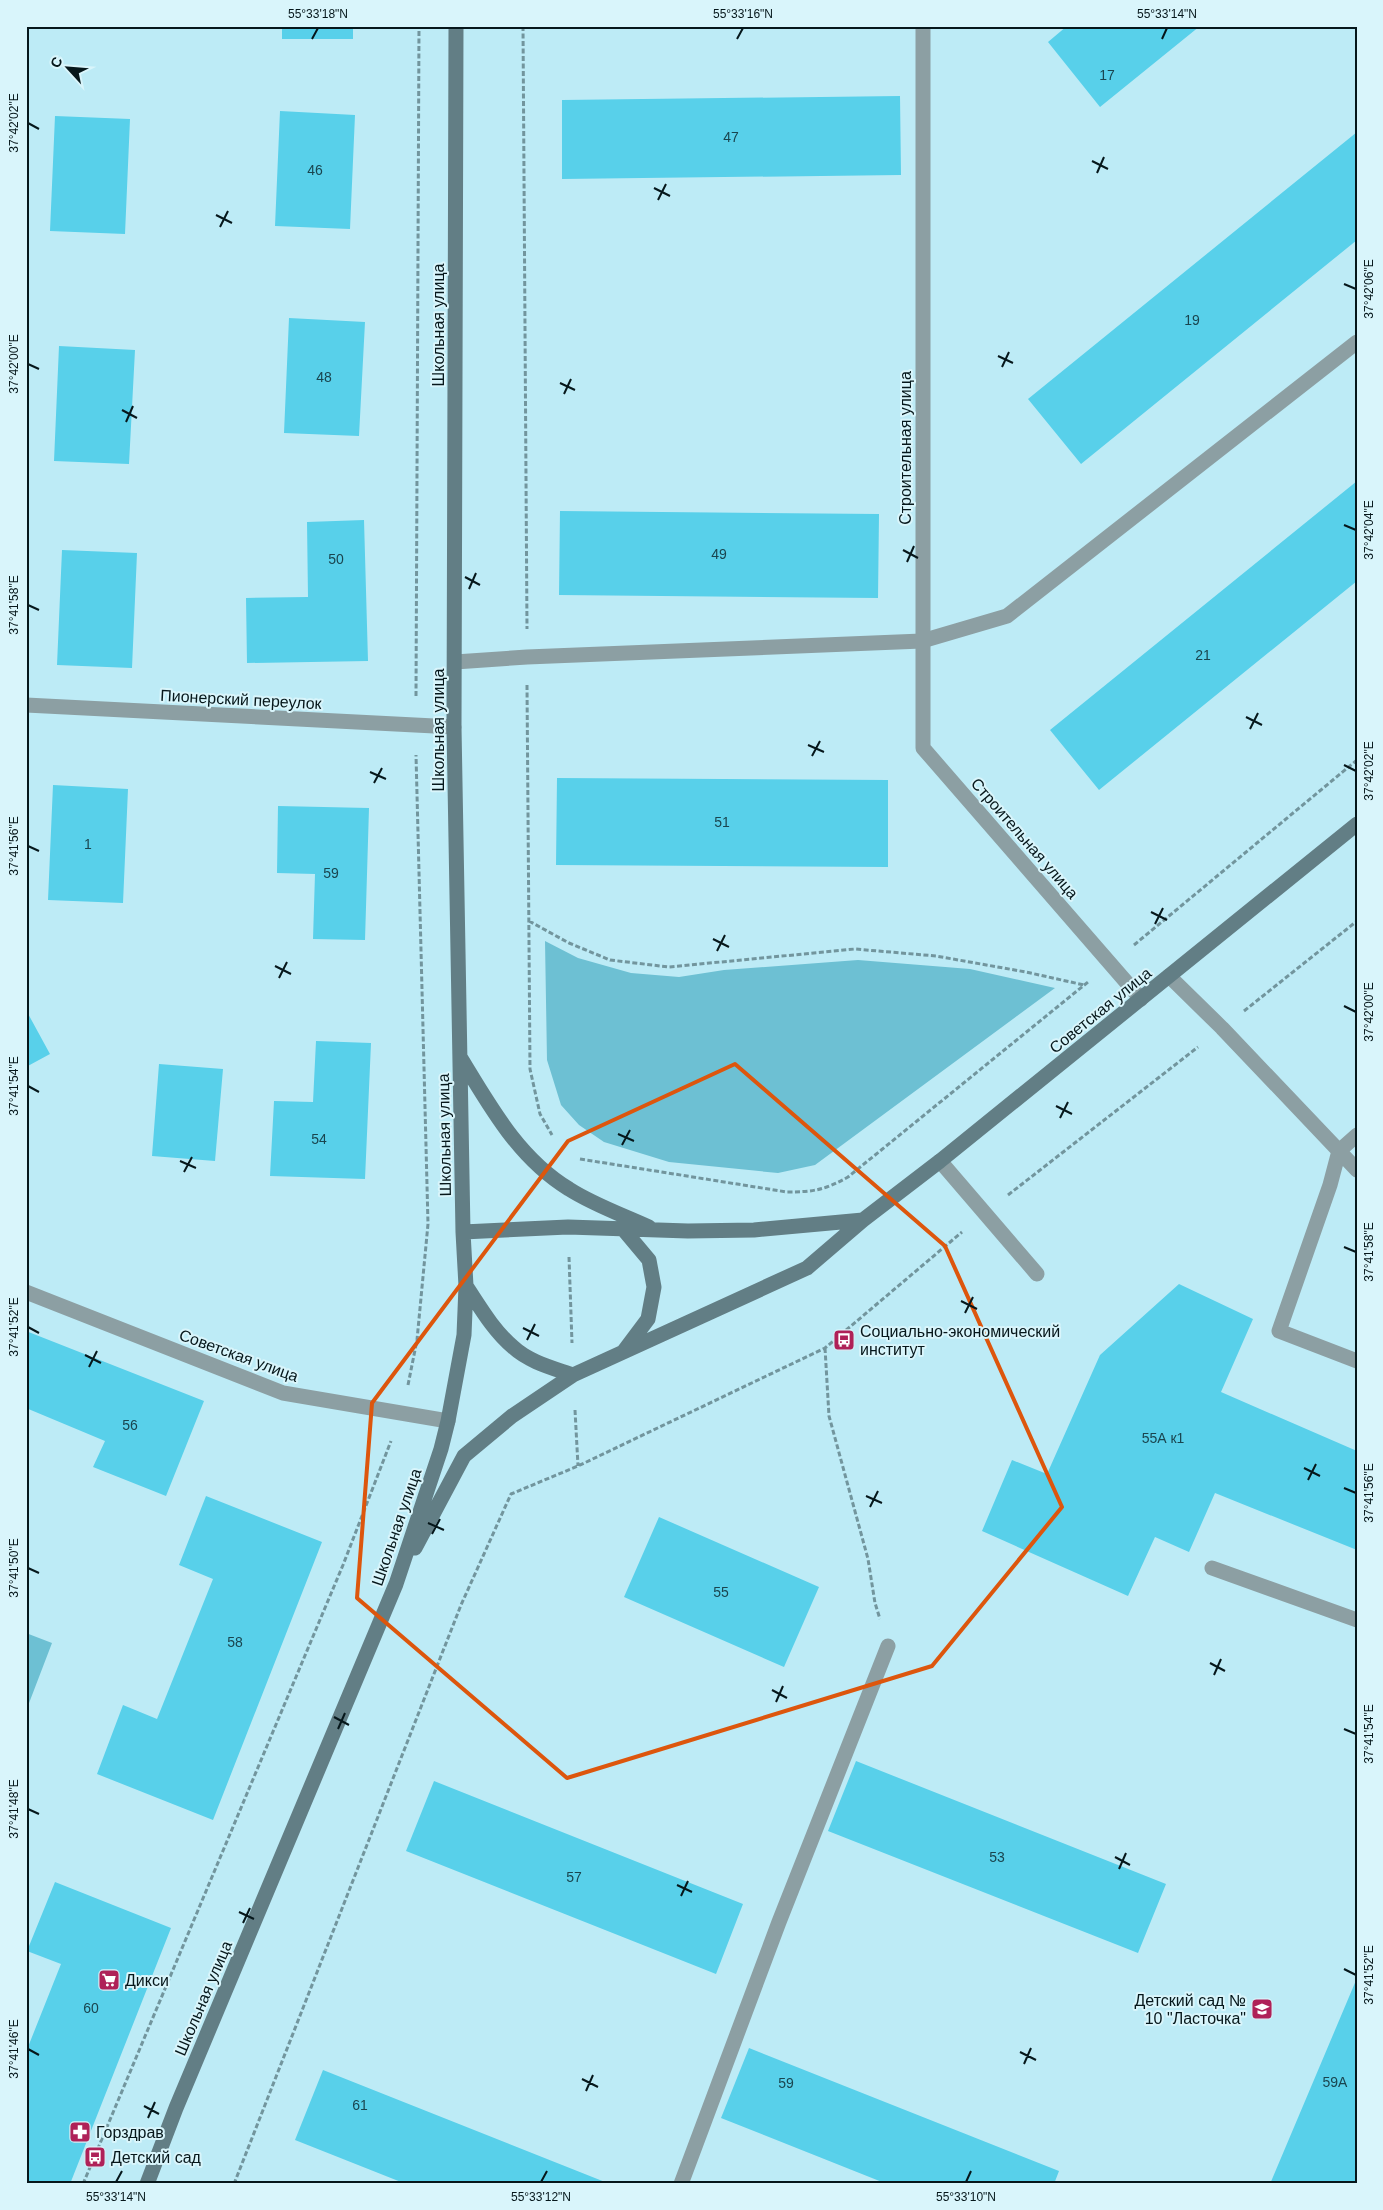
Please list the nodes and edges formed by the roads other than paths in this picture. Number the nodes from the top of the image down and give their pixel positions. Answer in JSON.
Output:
{"nodes":[{"id":1,"x":456,"y":26,"type":"edge"},
{"id":2,"x":923,"y":26,"type":"edge"},
{"id":3,"x":1357,"y":342,"type":"edge"},
{"id":4,"x":922,"y":641,"type":"junction"},
{"id":5,"x":455,"y":662,"type":"junction"},
{"id":6,"x":26,"y":705,"type":"edge"},
{"id":7,"x":454,"y":727,"type":"junction"},
{"id":8,"x":1357,"y":824,"type":"edge"},
{"id":9,"x":1168,"y":976,"type":"junction"},
{"id":10,"x":1141,"y":999,"type":"junction"},
{"id":11,"x":460,"y":1057,"type":"junction"},
{"id":12,"x":1357,"y":1135,"type":"edge"},
{"id":13,"x":1339,"y":1151,"type":"junction"},
{"id":14,"x":940,"y":1161,"type":"junction"},
{"id":15,"x":1357,"y":1170,"type":"edge"},
{"id":16,"x":863,"y":1220,"type":"junction"},
{"id":17,"x":623,"y":1229,"type":"junction"},
{"id":18,"x":655,"y":1230,"type":"junction"},
{"id":19,"x":463,"y":1232,"type":"junction"},
{"id":20,"x":1037,"y":1274,"type":"dead end"},
{"id":21,"x":466,"y":1286,"type":"junction"},
{"id":22,"x":26,"y":1292,"type":"edge"},
{"id":23,"x":623,"y":1352,"type":"junction"},
{"id":24,"x":1357,"y":1361,"type":"edge"},
{"id":25,"x":573,"y":1375,"type":"junction"},
{"id":26,"x":448,"y":1421,"type":"junction"},
{"id":27,"x":1212,"y":1568,"type":"dead end"},
{"id":28,"x":396,"y":1584,"type":"junction"},
{"id":29,"x":1357,"y":1620,"type":"edge"},
{"id":30,"x":888,"y":1646,"type":"road end"},
{"id":31,"x":147,"y":2184,"type":"edge"},
{"id":32,"x":681,"y":2184,"type":"edge"}],
"edges":[{"from":1,"to":5,"type":"main road","name":"Школьная улица"},
{"from":2,"to":4,"type":"street","name":"Строительная улица"},
{"from":3,"to":4,"type":"street"},
{"from":4,"to":5,"type":"street"},
{"from":4,"to":10,"type":"street","name":"Строительная улица"},
{"from":5,"to":7,"type":"main road","name":"Школьная улица"},
{"from":6,"to":7,"type":"street","name":"Пионерский переулок"},
{"from":7,"to":11,"type":"main road","name":"Школьная улица"},
{"from":8,"to":9,"type":"main road","name":"Советская улица"},
{"from":9,"to":10,"type":"main road","name":"Советская улица"},
{"from":9,"to":13,"type":"street"},
{"from":10,"to":14,"type":"main road","name":"Советская улица"},
{"from":11,"to":18,"type":"main road"},
{"from":11,"to":19,"type":"main road","name":"Школьная улица"},
{"from":12,"to":13,"type":"street"},
{"from":13,"to":15,"type":"street"},
{"from":13,"to":24,"type":"street"},
{"from":14,"to":16,"type":"main road","name":"Советская улица"},
{"from":14,"to":20,"type":"street"},
{"from":16,"to":18,"type":"main road"},
{"from":16,"to":23,"type":"main road","name":"Советская улица"},
{"from":17,"to":18,"type":"main road"},
{"from":17,"to":19,"type":"main road"},
{"from":17,"to":23,"type":"main road"},
{"from":19,"to":21,"type":"main road","name":"Школьная улица"},
{"from":21,"to":25,"type":"main road"},
{"from":21,"to":26,"type":"main road","name":"Школьная улица"},
{"from":22,"to":26,"type":"street","name":"Советская улица"},
{"from":23,"to":25,"type":"main road","name":"Советская улица"},
{"from":25,"to":28,"type":"main road","name":"Советская улица"},
{"from":26,"to":28,"type":"main road","name":"Школьная улица"},
{"from":27,"to":29,"type":"street"},
{"from":28,"to":31,"type":"main road","name":"Школьная улица"},
{"from":30,"to":32,"type":"street"}]}
